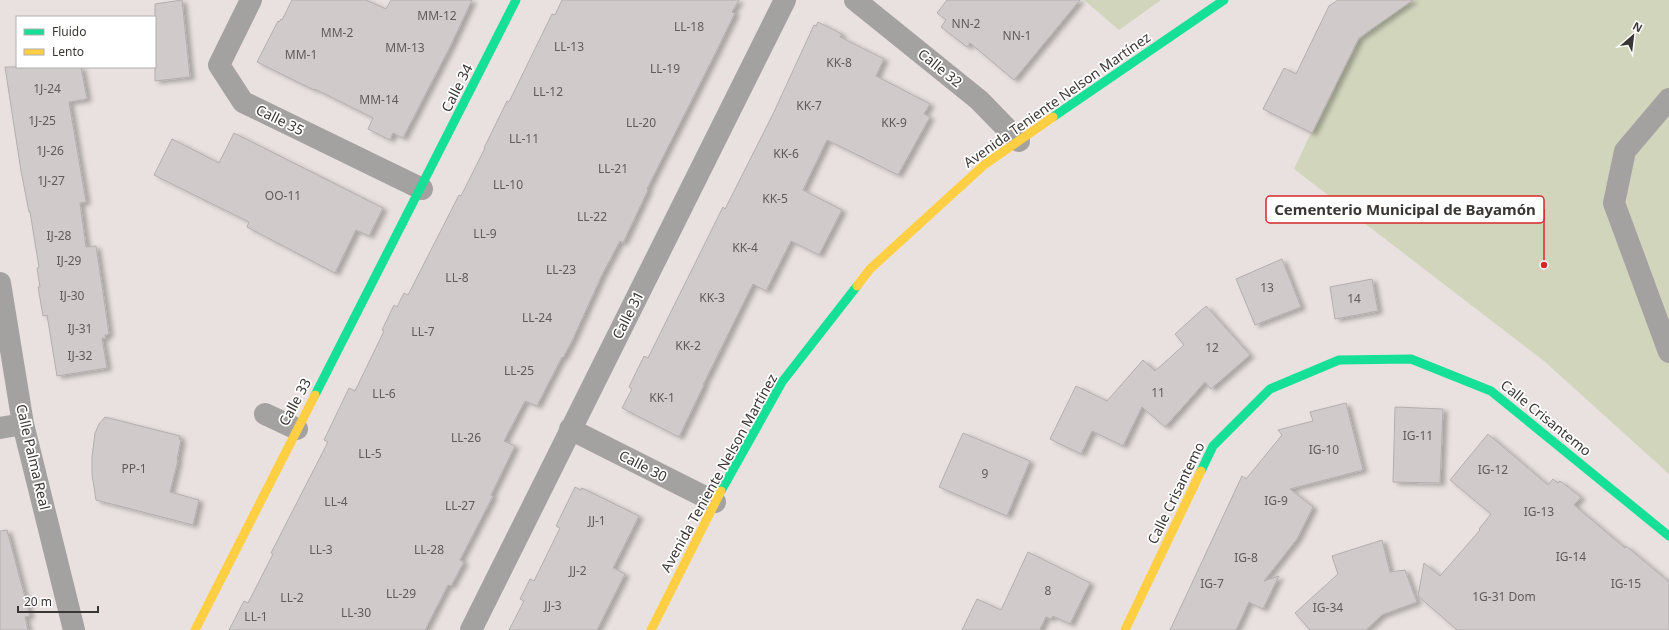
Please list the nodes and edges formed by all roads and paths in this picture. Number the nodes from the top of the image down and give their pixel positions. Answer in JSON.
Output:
{"nodes":[{"id":1,"x":251,"y":0,"type":"edge"},
{"id":2,"x":516,"y":0,"type":"edge"},
{"id":3,"x":786,"y":0,"type":"edge"},
{"id":4,"x":855,"y":0,"type":"edge"},
{"id":5,"x":1224,"y":0,"type":"edge"},
{"id":6,"x":1669,"y":99,"type":"edge"},
{"id":7,"x":1019,"y":141,"type":"junction"},
{"id":8,"x":422,"y":188,"type":"junction"},
{"id":9,"x":0,"y":283,"type":"edge"},
{"id":10,"x":1669,"y":351,"type":"edge"},
{"id":11,"x":265,"y":414,"type":"dead end"},
{"id":12,"x":23,"y":424,"type":"junction"},
{"id":13,"x":0,"y":428,"type":"edge"},
{"id":14,"x":297,"y":429,"type":"junction"},
{"id":15,"x":570,"y":429,"type":"junction"},
{"id":16,"x":715,"y":502,"type":"junction"},
{"id":17,"x":1669,"y":536,"type":"edge"},
{"id":18,"x":74,"y":630,"type":"edge"},
{"id":19,"x":195,"y":630,"type":"edge"},
{"id":20,"x":471,"y":630,"type":"edge"},
{"id":21,"x":651,"y":630,"type":"edge"},
{"id":22,"x":1125,"y":630,"type":"edge"}],
"edges":[{"from":1,"to":8,"type":"street","name":"Calle 35"},
{"from":2,"to":8,"type":"street","name":"Calle 34"},
{"from":3,"to":15,"type":"street","name":"Calle 31"},
{"from":4,"to":7,"type":"street","name":"Calle 32"},
{"from":5,"to":7,"type":"street","name":"Avenida Teniente Nelson Martínez"},
{"from":6,"to":10,"type":"street"},
{"from":7,"to":16,"type":"street","name":"Avenida Teniente Nelson Martínez"},
{"from":8,"to":14,"type":"street","name":"Calle 33"},
{"from":9,"to":12,"type":"street","name":"Calle Palma Real"},
{"from":11,"to":14,"type":"street"},
{"from":12,"to":13,"type":"street"},
{"from":12,"to":18,"type":"street","name":"Calle Palma Real"},
{"from":14,"to":19,"type":"street","name":"Calle 33"},
{"from":15,"to":16,"type":"street","name":"Calle 30"},
{"from":15,"to":20,"type":"street","name":"Calle 31"},
{"from":16,"to":21,"type":"street","name":"Avenida Teniente Nelson Martínez"},
{"from":17,"to":22,"type":"street","name":"Calle Crisantemo"}]}
